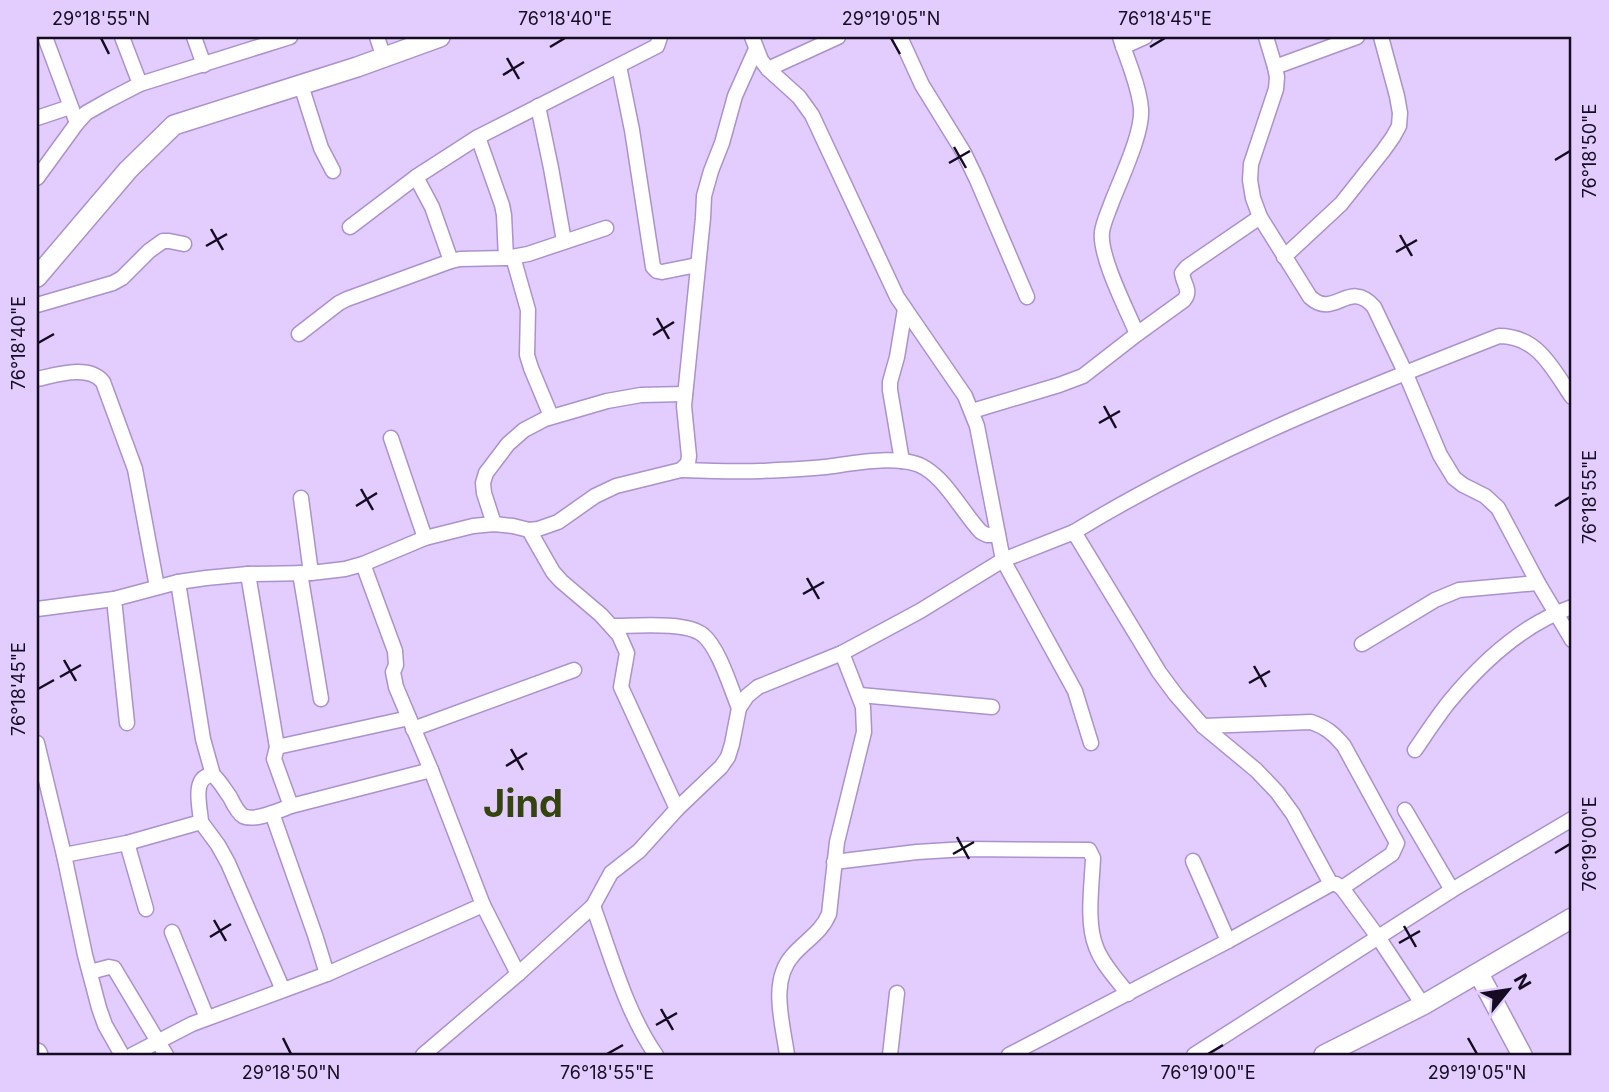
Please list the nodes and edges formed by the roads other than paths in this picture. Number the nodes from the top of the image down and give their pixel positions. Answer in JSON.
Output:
{"nodes":[{"id":1,"x":45,"y":37,"type":"edge"},
{"id":2,"x":122,"y":37,"type":"edge"},
{"id":3,"x":194,"y":37,"type":"edge"},
{"id":4,"x":290,"y":37,"type":"edge"},
{"id":5,"x":377,"y":37,"type":"edge"},
{"id":6,"x":440,"y":37,"type":"edge"},
{"id":7,"x":660,"y":37,"type":"edge"},
{"id":8,"x":838,"y":37,"type":"edge"},
{"id":9,"x":900,"y":37,"type":"edge"},
{"id":10,"x":1145,"y":37,"type":"edge"},
{"id":11,"x":1266,"y":37,"type":"edge"},
{"id":12,"x":1357,"y":37,"type":"edge"},
{"id":13,"x":1381,"y":37,"type":"edge"},
{"id":14,"x":1121,"y":42,"type":"edge"},
{"id":15,"x":754,"y":43,"type":"edge"},
{"id":16,"x":384,"y":58,"type":"junction"},
{"id":17,"x":204,"y":65,"type":"junction"},
{"id":18,"x":619,"y":66,"type":"junction"},
{"id":19,"x":1275,"y":67,"type":"junction"},
{"id":20,"x":768,"y":69,"type":"junction"},
{"id":21,"x":140,"y":84,"type":"junction"},
{"id":22,"x":301,"y":85,"type":"junction"},
{"id":23,"x":538,"y":106,"type":"junction"},
{"id":24,"x":70,"y":107,"type":"junction"},
{"id":25,"x":37,"y":118,"type":"edge"},
{"id":26,"x":77,"y":123,"type":"junction"},
{"id":27,"x":478,"y":138,"type":"junction"},
{"id":28,"x":333,"y":171,"type":"dead end"},
{"id":29,"x":416,"y":177,"type":"junction"},
{"id":30,"x":37,"y":178,"type":"edge"},
{"id":31,"x":1260,"y":216,"type":"junction"},
{"id":32,"x":350,"y":227,"type":"dead end"},
{"id":33,"x":606,"y":228,"type":"dead end"},
{"id":34,"x":564,"y":241,"type":"junction"},
{"id":35,"x":184,"y":244,"type":"dead end"},
{"id":36,"x":1284,"y":257,"type":"junction"},
{"id":37,"x":509,"y":258,"type":"junction"},
{"id":38,"x":451,"y":261,"type":"junction"},
{"id":39,"x":697,"y":265,"type":"junction"},
{"id":40,"x":37,"y":277,"type":"edge"},
{"id":41,"x":1027,"y":297,"type":"dead end"},
{"id":42,"x":37,"y":305,"type":"edge"},
{"id":43,"x":905,"y":309,"type":"junction"},
{"id":44,"x":299,"y":334,"type":"dead end"},
{"id":45,"x":1137,"y":334,"type":"junction"},
{"id":46,"x":1405,"y":372,"type":"junction"},
{"id":47,"x":37,"y":379,"type":"edge"},
{"id":48,"x":685,"y":394,"type":"junction"},
{"id":49,"x":1572,"y":397,"type":"edge"},
{"id":50,"x":972,"y":411,"type":"junction"},
{"id":51,"x":551,"y":416,"type":"junction"},
{"id":52,"x":391,"y":438,"type":"dead end"},
{"id":53,"x":902,"y":461,"type":"junction"},
{"id":54,"x":681,"y":470,"type":"junction"},
{"id":55,"x":301,"y":498,"type":"dead end"},
{"id":56,"x":494,"y":524,"type":"junction"},
{"id":57,"x":529,"y":530,"type":"junction"},
{"id":58,"x":1074,"y":533,"type":"junction"},
{"id":59,"x":998,"y":535,"type":"junction"},
{"id":60,"x":425,"y":538,"type":"junction"},
{"id":61,"x":1003,"y":560,"type":"junction"},
{"id":62,"x":363,"y":564,"type":"junction"},
{"id":63,"x":306,"y":573,"type":"junction"},
{"id":64,"x":248,"y":574,"type":"junction"},
{"id":65,"x":178,"y":582,"type":"junction"},
{"id":66,"x":1538,"y":583,"type":"junction"},
{"id":67,"x":157,"y":587,"type":"junction"},
{"id":68,"x":114,"y":599,"type":"junction"},
{"id":69,"x":1572,"y":607,"type":"edge"},
{"id":70,"x":37,"y":609,"type":"edge"},
{"id":71,"x":1555,"y":613,"type":"junction"},
{"id":72,"x":612,"y":626,"type":"junction"},
{"id":73,"x":1572,"y":640,"type":"edge"},
{"id":74,"x":1362,"y":644,"type":"dead end"},
{"id":75,"x":842,"y":653,"type":"junction"},
{"id":76,"x":574,"y":670,"type":"dead end"},
{"id":77,"x":860,"y":695,"type":"junction"},
{"id":78,"x":321,"y":699,"type":"dead end"},
{"id":79,"x":992,"y":707,"type":"dead end"},
{"id":80,"x":739,"y":708,"type":"junction"},
{"id":81,"x":127,"y":723,"type":"dead end"},
{"id":82,"x":411,"y":724,"type":"junction"},
{"id":83,"x":1203,"y":726,"type":"junction"},
{"id":84,"x":37,"y":743,"type":"edge"},
{"id":85,"x":1091,"y":743,"type":"dead end"},
{"id":86,"x":277,"y":747,"type":"junction"},
{"id":87,"x":1415,"y":750,"type":"dead end"},
{"id":88,"x":431,"y":770,"type":"junction"},
{"id":89,"x":213,"y":775,"type":"junction"},
{"id":90,"x":291,"y":806,"type":"junction"},
{"id":91,"x":677,"y":809,"type":"junction"},
{"id":92,"x":1405,"y":810,"type":"dead end"},
{"id":93,"x":272,"y":813,"type":"junction"},
{"id":94,"x":1572,"y":819,"type":"edge"},
{"id":95,"x":201,"y":822,"type":"junction"},
{"id":96,"x":127,"y":843,"type":"junction"},
{"id":97,"x":64,"y":855,"type":"junction"},
{"id":98,"x":1192,"y":861,"type":"dead end"},
{"id":99,"x":834,"y":862,"type":"junction"},
{"id":100,"x":1337,"y":886,"type":"junction"},
{"id":101,"x":1452,"y":890,"type":"junction"},
{"id":102,"x":484,"y":905,"type":"junction"},
{"id":103,"x":593,"y":906,"type":"junction"},
{"id":104,"x":146,"y":909,"type":"dead end"},
{"id":105,"x":1572,"y":918,"type":"edge"},
{"id":106,"x":172,"y":932,"type":"dead end"},
{"id":107,"x":1378,"y":937,"type":"junction"},
{"id":108,"x":1228,"y":941,"type":"junction"},
{"id":109,"x":90,"y":972,"type":"junction"},
{"id":110,"x":327,"y":974,"type":"junction"},
{"id":111,"x":519,"y":974,"type":"junction"},
{"id":112,"x":1479,"y":974,"type":"junction"},
{"id":113,"x":283,"y":990,"type":"junction"},
{"id":114,"x":897,"y":993,"type":"dead end"},
{"id":115,"x":1128,"y":994,"type":"junction"},
{"id":116,"x":1423,"y":1005,"type":"junction"},
{"id":117,"x":206,"y":1018,"type":"junction"},
{"id":118,"x":157,"y":1041,"type":"junction"},
{"id":119,"x":122,"y":1055,"type":"edge"},
{"id":120,"x":132,"y":1055,"type":"edge"},
{"id":121,"x":166,"y":1055,"type":"edge"},
{"id":122,"x":423,"y":1055,"type":"edge"},
{"id":123,"x":656,"y":1055,"type":"edge"},
{"id":124,"x":787,"y":1055,"type":"edge"},
{"id":125,"x":890,"y":1055,"type":"edge"},
{"id":126,"x":1010,"y":1055,"type":"edge"},
{"id":127,"x":1194,"y":1055,"type":"edge"},
{"id":128,"x":1324,"y":1055,"type":"edge"},
{"id":129,"x":1522,"y":1055,"type":"edge"}],
"edges":[{"from":1,"to":24,"type":"street"},
{"from":2,"to":21,"type":"street"},
{"from":3,"to":17,"type":"street"},
{"from":4,"to":17,"type":"street"},
{"from":5,"to":16,"type":"street"},
{"from":6,"to":16,"type":"main road"},
{"from":7,"to":18,"type":"street"},
{"from":8,"to":20,"type":"street"},
{"from":9,"to":41,"type":"street"},
{"from":10,"to":14,"type":"street"},
{"from":11,"to":19,"type":"street"},
{"from":12,"to":19,"type":"street"},
{"from":13,"to":36,"type":"street"},
{"from":14,"to":45,"type":"street"},
{"from":15,"to":20,"type":"street"},
{"from":15,"to":39,"type":"street"},
{"from":16,"to":22,"type":"main road"},
{"from":17,"to":21,"type":"street"},
{"from":18,"to":23,"type":"street"},
{"from":18,"to":39,"type":"street"},
{"from":19,"to":31,"type":"street"},
{"from":20,"to":43,"type":"street"},
{"from":21,"to":26,"type":"street"},
{"from":22,"to":28,"type":"street"},
{"from":22,"to":40,"type":"main road"},
{"from":23,"to":27,"type":"street"},
{"from":23,"to":34,"type":"street"},
{"from":24,"to":25,"type":"street"},
{"from":24,"to":26,"type":"street"},
{"from":26,"to":30,"type":"street"},
{"from":27,"to":29,"type":"street"},
{"from":27,"to":37,"type":"street"},
{"from":29,"to":32,"type":"street"},
{"from":29,"to":38,"type":"street"},
{"from":31,"to":36,"type":"street"},
{"from":31,"to":45,"type":"street"},
{"from":33,"to":34,"type":"street"},
{"from":34,"to":37,"type":"street"},
{"from":35,"to":42,"type":"street"},
{"from":36,"to":46,"type":"street"},
{"from":37,"to":38,"type":"street"},
{"from":37,"to":51,"type":"street"},
{"from":38,"to":44,"type":"street"},
{"from":39,"to":48,"type":"street"},
{"from":43,"to":50,"type":"street"},
{"from":43,"to":53,"type":"street"},
{"from":45,"to":50,"type":"street"},
{"from":46,"to":49,"type":"street"},
{"from":46,"to":58,"type":"street"},
{"from":46,"to":66,"type":"street"},
{"from":47,"to":67,"type":"street"},
{"from":48,"to":51,"type":"street"},
{"from":48,"to":54,"type":"street"},
{"from":50,"to":59,"type":"street"},
{"from":51,"to":56,"type":"street"},
{"from":52,"to":60,"type":"street"},
{"from":53,"to":54,"type":"street"},
{"from":53,"to":59,"type":"street"},
{"from":54,"to":57,"type":"street"},
{"from":55,"to":63,"type":"street"},
{"from":56,"to":57,"type":"street"},
{"from":56,"to":60,"type":"street"},
{"from":57,"to":72,"type":"street"},
{"from":58,"to":61,"type":"street"},
{"from":58,"to":83,"type":"street"},
{"from":59,"to":61,"type":"street"},
{"from":60,"to":62,"type":"street"},
{"from":61,"to":75,"type":"street"},
{"from":61,"to":85,"type":"street"},
{"from":62,"to":63,"type":"street"},
{"from":62,"to":82,"type":"street"},
{"from":63,"to":64,"type":"street"},
{"from":63,"to":78,"type":"street"},
{"from":64,"to":65,"type":"street"},
{"from":64,"to":86,"type":"street"},
{"from":65,"to":67,"type":"street"},
{"from":65,"to":89,"type":"street"},
{"from":66,"to":71,"type":"street"},
{"from":66,"to":74,"type":"street"},
{"from":67,"to":68,"type":"street"},
{"from":68,"to":70,"type":"street"},
{"from":68,"to":81,"type":"street"},
{"from":69,"to":71,"type":"street"},
{"from":71,"to":73,"type":"street"},
{"from":71,"to":87,"type":"street"},
{"from":72,"to":80,"type":"street"},
{"from":72,"to":91,"type":"street"},
{"from":75,"to":77,"type":"street"},
{"from":75,"to":80,"type":"street"},
{"from":76,"to":82,"type":"street"},
{"from":77,"to":79,"type":"street"},
{"from":77,"to":99,"type":"street"},
{"from":80,"to":91,"type":"street"},
{"from":82,"to":86,"type":"street"},
{"from":82,"to":88,"type":"street"},
{"from":83,"to":100,"type":"street"},
{"from":83,"to":100,"type":"street"},
{"from":84,"to":97,"type":"street"},
{"from":86,"to":90,"type":"street"},
{"from":88,"to":90,"type":"street"},
{"from":88,"to":102,"type":"street"},
{"from":89,"to":93,"type":"street"},
{"from":89,"to":95,"type":"street"},
{"from":90,"to":93,"type":"street"},
{"from":91,"to":103,"type":"street"},
{"from":92,"to":101,"type":"street"},
{"from":93,"to":110,"type":"street"},
{"from":94,"to":101,"type":"street"},
{"from":95,"to":96,"type":"street"},
{"from":95,"to":113,"type":"street"},
{"from":96,"to":97,"type":"street"},
{"from":96,"to":104,"type":"street"},
{"from":97,"to":109,"type":"street"},
{"from":98,"to":108,"type":"street"},
{"from":99,"to":115,"type":"street"},
{"from":99,"to":124,"type":"street"},
{"from":100,"to":107,"type":"street"},
{"from":100,"to":108,"type":"street"},
{"from":101,"to":107,"type":"street"},
{"from":102,"to":110,"type":"street"},
{"from":102,"to":111,"type":"street"},
{"from":103,"to":111,"type":"street"},
{"from":103,"to":123,"type":"street"},
{"from":105,"to":112,"type":"main road"},
{"from":106,"to":117,"type":"street"},
{"from":107,"to":116,"type":"street"},
{"from":107,"to":127,"type":"street"},
{"from":108,"to":115,"type":"street"},
{"from":109,"to":118,"type":"street"},
{"from":109,"to":119,"type":"street"},
{"from":110,"to":113,"type":"street"},
{"from":111,"to":122,"type":"street"},
{"from":112,"to":116,"type":"main road"},
{"from":112,"to":129,"type":"main road"},
{"from":113,"to":117,"type":"street"},
{"from":114,"to":125,"type":"street"},
{"from":115,"to":126,"type":"street"},
{"from":116,"to":128,"type":"main road"},
{"from":117,"to":118,"type":"street"},
{"from":118,"to":120,"type":"street"},
{"from":118,"to":121,"type":"street"}]}
